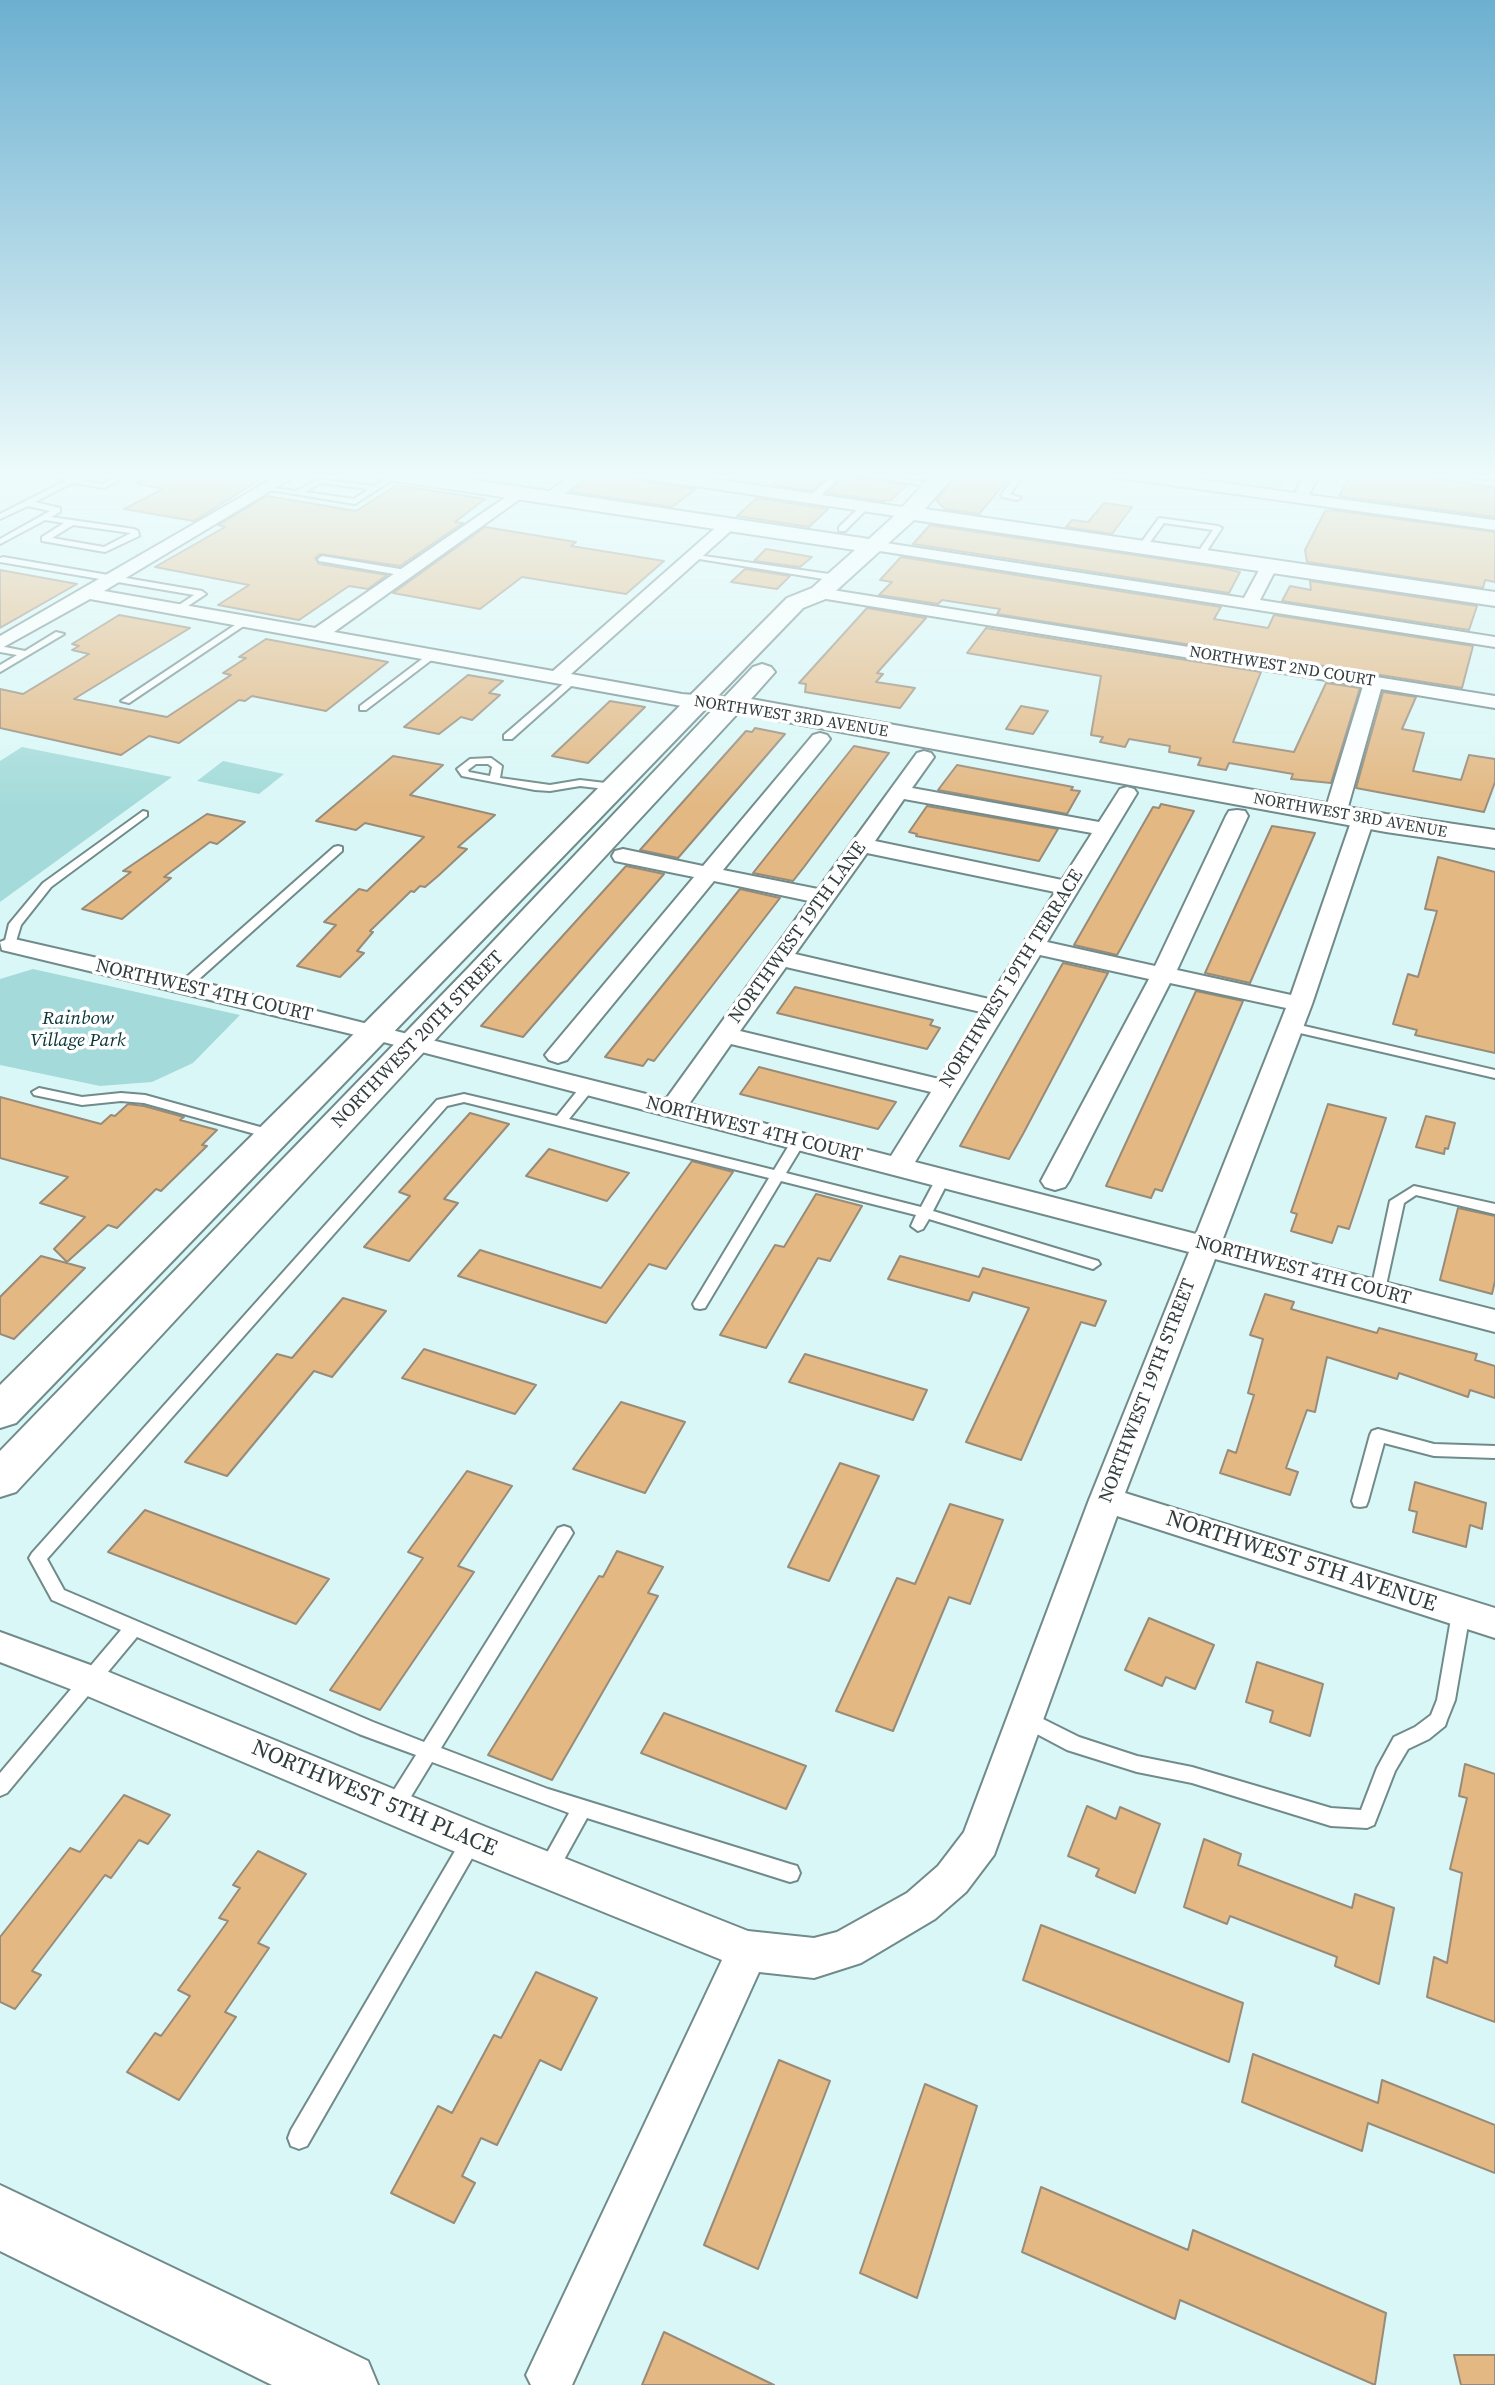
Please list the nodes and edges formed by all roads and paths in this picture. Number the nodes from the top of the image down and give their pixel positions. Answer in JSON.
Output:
{"nodes":[{"id":1,"x":105,"y":583,"type":"edge"},
{"id":2,"x":139,"y":583,"type":"edge"},
{"id":3,"x":392,"y":583,"type":"edge"},
{"id":4,"x":665,"y":583,"type":"edge"},
{"id":5,"x":820,"y":583,"type":"edge"},
{"id":6,"x":1115,"y":583,"type":"edge"},
{"id":7,"x":1260,"y":583,"type":"edge"},
{"id":8,"x":1391,"y":583,"type":"edge"},
{"id":9,"x":828,"y":585,"type":"junction"},
{"id":10,"x":88,"y":593,"type":"junction"},
{"id":11,"x":1495,"y":599,"type":"edge"},
{"id":12,"x":1249,"y":604,"type":"junction"},
{"id":13,"x":179,"y":609,"type":"junction"},
{"id":14,"x":247,"y":621,"type":"junction"},
{"id":15,"x":59,"y":634,"type":"dead end"},
{"id":16,"x":319,"y":634,"type":"junction"},
{"id":17,"x":1495,"y":642,"type":"edge"},
{"id":18,"x":0,"y":646,"type":"edge"},
{"id":19,"x":26,"y":654,"type":"junction"},
{"id":20,"x":433,"y":655,"type":"junction"},
{"id":21,"x":0,"y":669,"type":"edge"},
{"id":22,"x":565,"y":678,"type":"junction"},
{"id":23,"x":1374,"y":682,"type":"junction"},
{"id":24,"x":126,"y":701,"type":"dead end"},
{"id":25,"x":698,"y":701,"type":"junction"},
{"id":26,"x":1495,"y":702,"type":"edge"},
{"id":27,"x":733,"y":704,"type":"junction"},
{"id":28,"x":363,"y":708,"type":"dead end"},
{"id":29,"x":508,"y":737,"type":"dead end"},
{"id":30,"x":820,"y":739,"type":"dead end"},
{"id":31,"x":924,"y":757,"type":"dead end"},
{"id":32,"x":495,"y":780,"type":"dead end"},
{"id":33,"x":614,"y":787,"type":"junction"},
{"id":34,"x":899,"y":792,"type":"junction"},
{"id":35,"x":1127,"y":793,"type":"dead end"},
{"id":36,"x":143,"y":814,"type":"dead end"},
{"id":37,"x":1335,"y":814,"type":"junction"},
{"id":38,"x":1237,"y":816,"type":"dead end"},
{"id":39,"x":1363,"y":819,"type":"junction"},
{"id":40,"x":1104,"y":829,"type":"junction"},
{"id":41,"x":1495,"y":839,"type":"edge"},
{"id":42,"x":861,"y":845,"type":"junction"},
{"id":43,"x":338,"y":849,"type":"dead end"},
{"id":44,"x":623,"y":856,"type":"dead end"},
{"id":45,"x":708,"y":873,"type":"junction"},
{"id":46,"x":1067,"y":888,"type":"junction"},
{"id":47,"x":824,"y":897,"type":"junction"},
{"id":48,"x":10,"y":945,"type":"joint"},
{"id":49,"x":1031,"y":946,"type":"junction"},
{"id":50,"x":780,"y":958,"type":"junction"},
{"id":51,"x":1163,"y":974,"type":"junction"},
{"id":52,"x":185,"y":985,"type":"junction"},
{"id":53,"x":993,"y":1007,"type":"junction"},
{"id":54,"x":1296,"y":1016,"type":"junction"},
{"id":55,"x":376,"y":1032,"type":"junction"},
{"id":56,"x":724,"y":1035,"type":"junction"},
{"id":57,"x":416,"y":1043,"type":"junction"},
{"id":58,"x":558,"y":1055,"type":"dead end"},
{"id":59,"x":1495,"y":1074,"type":"edge"},
{"id":60,"x":945,"y":1087,"type":"junction"},
{"id":61,"x":587,"y":1088,"type":"junction"},
{"id":62,"x":39,"y":1092,"type":"dead end"},
{"id":63,"x":672,"y":1109,"type":"junction"},
{"id":64,"x":560,"y":1121,"type":"junction"},
{"id":65,"x":274,"y":1136,"type":"junction"},
{"id":66,"x":799,"y":1140,"type":"junction"},
{"id":67,"x":898,"y":1167,"type":"junction"},
{"id":68,"x":779,"y":1176,"type":"junction"},
{"id":69,"x":943,"y":1178,"type":"junction"},
{"id":70,"x":1055,"y":1181,"type":"dead end"},
{"id":71,"x":1495,"y":1209,"type":"edge"},
{"id":72,"x":922,"y":1219,"type":"junction"},
{"id":73,"x":1204,"y":1245,"type":"junction"},
{"id":74,"x":1093,"y":1264,"type":"dead end"},
{"id":75,"x":1378,"y":1290,"type":"junction"},
{"id":76,"x":700,"y":1304,"type":"dead end"},
{"id":77,"x":1495,"y":1321,"type":"edge"},
{"id":78,"x":0,"y":1412,"type":"edge"},
{"id":79,"x":1495,"y":1452,"type":"edge"},
{"id":80,"x":0,"y":1480,"type":"edge"},
{"id":81,"x":1106,"y":1500,"type":"junction"},
{"id":82,"x":1360,"y":1501,"type":"dead end"},
{"id":83,"x":565,"y":1533,"type":"dead end"},
{"id":84,"x":1461,"y":1613,"type":"junction"},
{"id":85,"x":1495,"y":1623,"type":"edge"},
{"id":86,"x":134,"y":1628,"type":"junction"},
{"id":87,"x":0,"y":1647,"type":"edge"},
{"id":88,"x":91,"y":1681,"type":"junction"},
{"id":89,"x":1025,"y":1718,"type":"junction"},
{"id":90,"x":429,"y":1752,"type":"junction"},
{"id":91,"x":0,"y":1787,"type":"edge"},
{"id":92,"x":394,"y":1808,"type":"junction"},
{"id":93,"x":582,"y":1808,"type":"junction"},
{"id":94,"x":472,"y":1840,"type":"junction"},
{"id":95,"x":547,"y":1870,"type":"junction"},
{"id":96,"x":790,"y":1873,"type":"dead end"},
{"id":97,"x":920,"y":1906,"type":"joint"},
{"id":98,"x":748,"y":1951,"type":"junction"},
{"id":99,"x":299,"y":2138,"type":"dead end"},
{"id":100,"x":0,"y":2217,"type":"edge"},
{"id":101,"x":551,"y":2375,"type":"dead end"},
{"id":102,"x":344,"y":2385,"type":"edge"}],
"edges":[{"from":1,"to":10,"type":"street"},
{"from":2,"to":13,"type":"lane"},
{"from":3,"to":16,"type":"street"},
{"from":4,"to":22,"type":"street"},
{"from":5,"to":9,"type":"lane"},
{"from":6,"to":12,"type":"street"},
{"from":7,"to":12,"type":"street"},
{"from":8,"to":11,"type":"main road"},
{"from":9,"to":23,"type":"street","name":"NORTHWEST 2ND COURT"},
{"from":9,"to":25,"type":"main road","name":"NORTHWEST 20TH STREET"},
{"from":9,"to":27,"type":"main road","name":"NORTHWEST 20TH STREET"},
{"from":10,"to":13,"type":"street","name":"NORTHWEST 3RD AVENUE"},
{"from":10,"to":18,"type":"street"},
{"from":12,"to":17,"type":"street"},
{"from":13,"to":14,"type":"street","name":"NORTHWEST 3RD AVENUE"},
{"from":14,"to":16,"type":"street","name":"NORTHWEST 3RD AVENUE"},
{"from":14,"to":24,"type":"lane"},
{"from":15,"to":19,"type":"lane"},
{"from":16,"to":20,"type":"street","name":"NORTHWEST 3RD AVENUE"},
{"from":18,"to":19,"type":"lane"},
{"from":19,"to":21,"type":"lane"},
{"from":20,"to":22,"type":"street","name":"NORTHWEST 3RD AVENUE"},
{"from":20,"to":28,"type":"lane"},
{"from":22,"to":25,"type":"street","name":"NORTHWEST 3RD AVENUE"},
{"from":22,"to":29,"type":"lane"},
{"from":23,"to":26,"type":"street","name":"NORTHWEST 2ND COURT"},
{"from":23,"to":37,"type":"street"},
{"from":25,"to":27,"type":"street","name":"NORTHWEST 3RD AVENUE"},
{"from":25,"to":33,"type":"main road","name":"NORTHWEST 20TH STREET"},
{"from":27,"to":37,"type":"main road","name":"NORTHWEST 3RD AVENUE"},
{"from":27,"to":57,"type":"main road","name":"NORTHWEST 20TH STREET"},
{"from":30,"to":45,"type":"street"},
{"from":31,"to":34,"type":"street","name":"NORTHWEST 19TH LANE"},
{"from":32,"to":33,"type":"lane"},
{"from":33,"to":55,"type":"main road","name":"NORTHWEST 20TH STREET"},
{"from":34,"to":40,"type":"street"},
{"from":34,"to":42,"type":"street","name":"NORTHWEST 19TH LANE"},
{"from":35,"to":40,"type":"street","name":"NORTHWEST 19TH TERRACE"},
{"from":36,"to":48,"type":"lane"},
{"from":37,"to":39,"type":"main road","name":"NORTHWEST 3RD AVENUE"},
{"from":38,"to":51,"type":"street"},
{"from":39,"to":41,"type":"main road","name":"NORTHWEST 3RD AVENUE"},
{"from":39,"to":54,"type":"street","name":"NORTHWEST 19TH STREET"},
{"from":40,"to":46,"type":"street","name":"NORTHWEST 19TH TERRACE"},
{"from":42,"to":46,"type":"street"},
{"from":42,"to":47,"type":"street","name":"NORTHWEST 19TH LANE"},
{"from":43,"to":52,"type":"lane"},
{"from":44,"to":45,"type":"street"},
{"from":45,"to":47,"type":"street"},
{"from":45,"to":58,"type":"street"},
{"from":46,"to":49,"type":"street","name":"NORTHWEST 19TH TERRACE"},
{"from":47,"to":50,"type":"street","name":"NORTHWEST 19TH LANE"},
{"from":48,"to":52,"type":"street","name":"NORTHWEST 4TH COURT"},
{"from":49,"to":51,"type":"street"},
{"from":49,"to":53,"type":"street","name":"NORTHWEST 19TH TERRACE"},
{"from":50,"to":53,"type":"street"},
{"from":50,"to":56,"type":"street","name":"NORTHWEST 19TH LANE"},
{"from":51,"to":54,"type":"street"},
{"from":51,"to":70,"type":"street"},
{"from":52,"to":55,"type":"street","name":"NORTHWEST 4TH COURT"},
{"from":53,"to":60,"type":"street","name":"NORTHWEST 19TH TERRACE"},
{"from":54,"to":59,"type":"lane"},
{"from":54,"to":73,"type":"street","name":"NORTHWEST 19TH STREET"},
{"from":55,"to":57,"type":"street","name":"NORTHWEST 4TH COURT"},
{"from":55,"to":65,"type":"main road","name":"NORTHWEST 20TH STREET"},
{"from":56,"to":60,"type":"street"},
{"from":56,"to":63,"type":"street","name":"NORTHWEST 19TH LANE"},
{"from":57,"to":61,"type":"street","name":"NORTHWEST 4TH COURT"},
{"from":57,"to":80,"type":"main road","name":"NORTHWEST 20TH STREET"},
{"from":60,"to":67,"type":"street","name":"NORTHWEST 19TH TERRACE"},
{"from":61,"to":63,"type":"street","name":"NORTHWEST 4TH COURT"},
{"from":61,"to":64,"type":"lane"},
{"from":62,"to":65,"type":"lane"},
{"from":63,"to":66,"type":"street","name":"NORTHWEST 4TH COURT"},
{"from":64,"to":68,"type":"lane"},
{"from":64,"to":86,"type":"lane"},
{"from":65,"to":78,"type":"main road","name":"NORTHWEST 20TH STREET"},
{"from":66,"to":67,"type":"street","name":"NORTHWEST 4TH COURT"},
{"from":66,"to":68,"type":"lane"},
{"from":67,"to":69,"type":"street","name":"NORTHWEST 4TH COURT"},
{"from":68,"to":72,"type":"lane"},
{"from":68,"to":76,"type":"lane"},
{"from":69,"to":72,"type":"lane"},
{"from":69,"to":73,"type":"street","name":"NORTHWEST 4TH COURT"},
{"from":71,"to":75,"type":"lane"},
{"from":72,"to":74,"type":"lane"},
{"from":73,"to":75,"type":"street","name":"NORTHWEST 4TH COURT"},
{"from":73,"to":81,"type":"street","name":"NORTHWEST 19TH STREET"},
{"from":75,"to":77,"type":"street","name":"NORTHWEST 4TH COURT"},
{"from":79,"to":82,"type":"lane"},
{"from":81,"to":84,"type":"street","name":"NORTHWEST 5TH AVENUE"},
{"from":81,"to":89,"type":"street","name":"NORTHWEST 19TH STREET"},
{"from":83,"to":90,"type":"lane"},
{"from":84,"to":85,"type":"street","name":"NORTHWEST 5TH AVENUE"},
{"from":84,"to":89,"type":"lane"},
{"from":86,"to":88,"type":"lane"},
{"from":86,"to":90,"type":"lane"},
{"from":87,"to":88,"type":"street","name":"NORTHWEST 5TH PLACE"},
{"from":88,"to":91,"type":"lane"},
{"from":88,"to":92,"type":"street","name":"NORTHWEST 5TH PLACE"},
{"from":89,"to":97,"type":"street","name":"NORTHWEST 19TH STREET"},
{"from":90,"to":92,"type":"lane"},
{"from":90,"to":93,"type":"lane"},
{"from":92,"to":94,"type":"street","name":"NORTHWEST 5TH PLACE"},
{"from":93,"to":95,"type":"lane"},
{"from":93,"to":96,"type":"lane"},
{"from":94,"to":95,"type":"street","name":"NORTHWEST 5TH PLACE"},
{"from":94,"to":99,"type":"lane"},
{"from":95,"to":98,"type":"street","name":"NORTHWEST 5TH PLACE"},
{"from":97,"to":98,"type":"street","name":"NORTHWEST 5TH PLACE"},
{"from":98,"to":101,"type":"street"},
{"from":100,"to":102,"type":"main road"}]}
